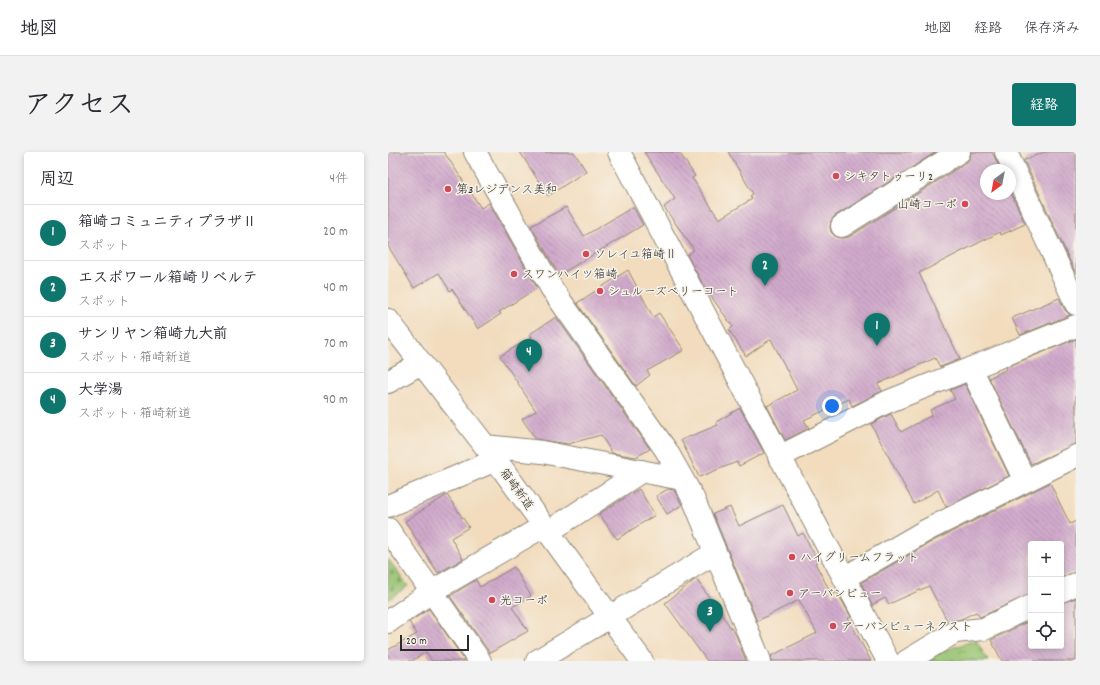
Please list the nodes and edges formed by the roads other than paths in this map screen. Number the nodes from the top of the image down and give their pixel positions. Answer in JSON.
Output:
{"nodes":[{"id":1,"x":475,"y":152,"type":"edge"},
{"id":2,"x":619,"y":152,"type":"edge"},
{"id":3,"x":959,"y":152,"type":"edge"},
{"id":4,"x":1010,"y":153,"type":"edge"},
{"id":5,"x":842,"y":226,"type":"dead end"},
{"id":6,"x":1076,"y":304,"type":"edge"},
{"id":7,"x":388,"y":320,"type":"edge"},
{"id":8,"x":1076,"y":326,"type":"edge"},
{"id":9,"x":421,"y":363,"type":"junction"},
{"id":10,"x":971,"y":368,"type":"junction"},
{"id":11,"x":388,"y":382,"type":"edge"},
{"id":12,"x":491,"y":453,"type":"junction"},
{"id":13,"x":1076,"y":456,"type":"edge"},
{"id":14,"x":779,"y":457,"type":"junction"},
{"id":15,"x":642,"y":471,"type":"junction"},
{"id":16,"x":682,"y":479,"type":"junction"},
{"id":17,"x":1025,"y":481,"type":"junction"},
{"id":18,"x":388,"y":506,"type":"edge"},
{"id":19,"x":388,"y":529,"type":"edge"},
{"id":20,"x":546,"y":529,"type":"junction"},
{"id":21,"x":715,"y":553,"type":"junction"},
{"id":22,"x":844,"y":578,"type":"junction"},
{"id":23,"x":1076,"y":584,"type":"edge"},
{"id":24,"x":1064,"y":590,"type":"edge"},
{"id":25,"x":431,"y":592,"type":"junction"},
{"id":26,"x":1028,"y":607,"type":"edge"},
{"id":27,"x":610,"y":618,"type":"junction"},
{"id":28,"x":388,"y":622,"type":"edge"},
{"id":29,"x":480,"y":661,"type":"edge"},
{"id":30,"x":537,"y":661,"type":"edge"},
{"id":31,"x":642,"y":661,"type":"edge"},
{"id":32,"x":760,"y":661,"type":"edge"},
{"id":33,"x":888,"y":661,"type":"edge"},
{"id":34,"x":907,"y":661,"type":"edge"}],
"edges":[{"from":1,"to":16,"type":"street"},
{"from":2,"to":14,"type":"street"},
{"from":3,"to":5,"type":"street"},
{"from":4,"to":6,"type":"street"},
{"from":7,"to":9,"type":"street","name":"箱崎新道"},
{"from":8,"to":10,"type":"street"},
{"from":9,"to":11,"type":"street"},
{"from":9,"to":12,"type":"street","name":"箱崎新道"},
{"from":10,"to":14,"type":"street"},
{"from":10,"to":17,"type":"street"},
{"from":12,"to":15,"type":"street"},
{"from":12,"to":18,"type":"street"},
{"from":12,"to":20,"type":"street","name":"箱崎新道"},
{"from":13,"to":17,"type":"street"},
{"from":14,"to":22,"type":"street"},
{"from":15,"to":16,"type":"street"},
{"from":15,"to":20,"type":"street"},
{"from":16,"to":21,"type":"street"},
{"from":17,"to":22,"type":"street"},
{"from":19,"to":25,"type":"street"},
{"from":20,"to":25,"type":"street"},
{"from":20,"to":27,"type":"street","name":"箱崎新道"},
{"from":21,"to":27,"type":"street"},
{"from":21,"to":32,"type":"street"},
{"from":22,"to":33,"type":"street"},
{"from":23,"to":24,"type":"street"},
{"from":25,"to":28,"type":"street"},
{"from":25,"to":29,"type":"street"},
{"from":26,"to":34,"type":"street"},
{"from":27,"to":30,"type":"street"},
{"from":27,"to":31,"type":"street","name":"箱崎新道"}]}
